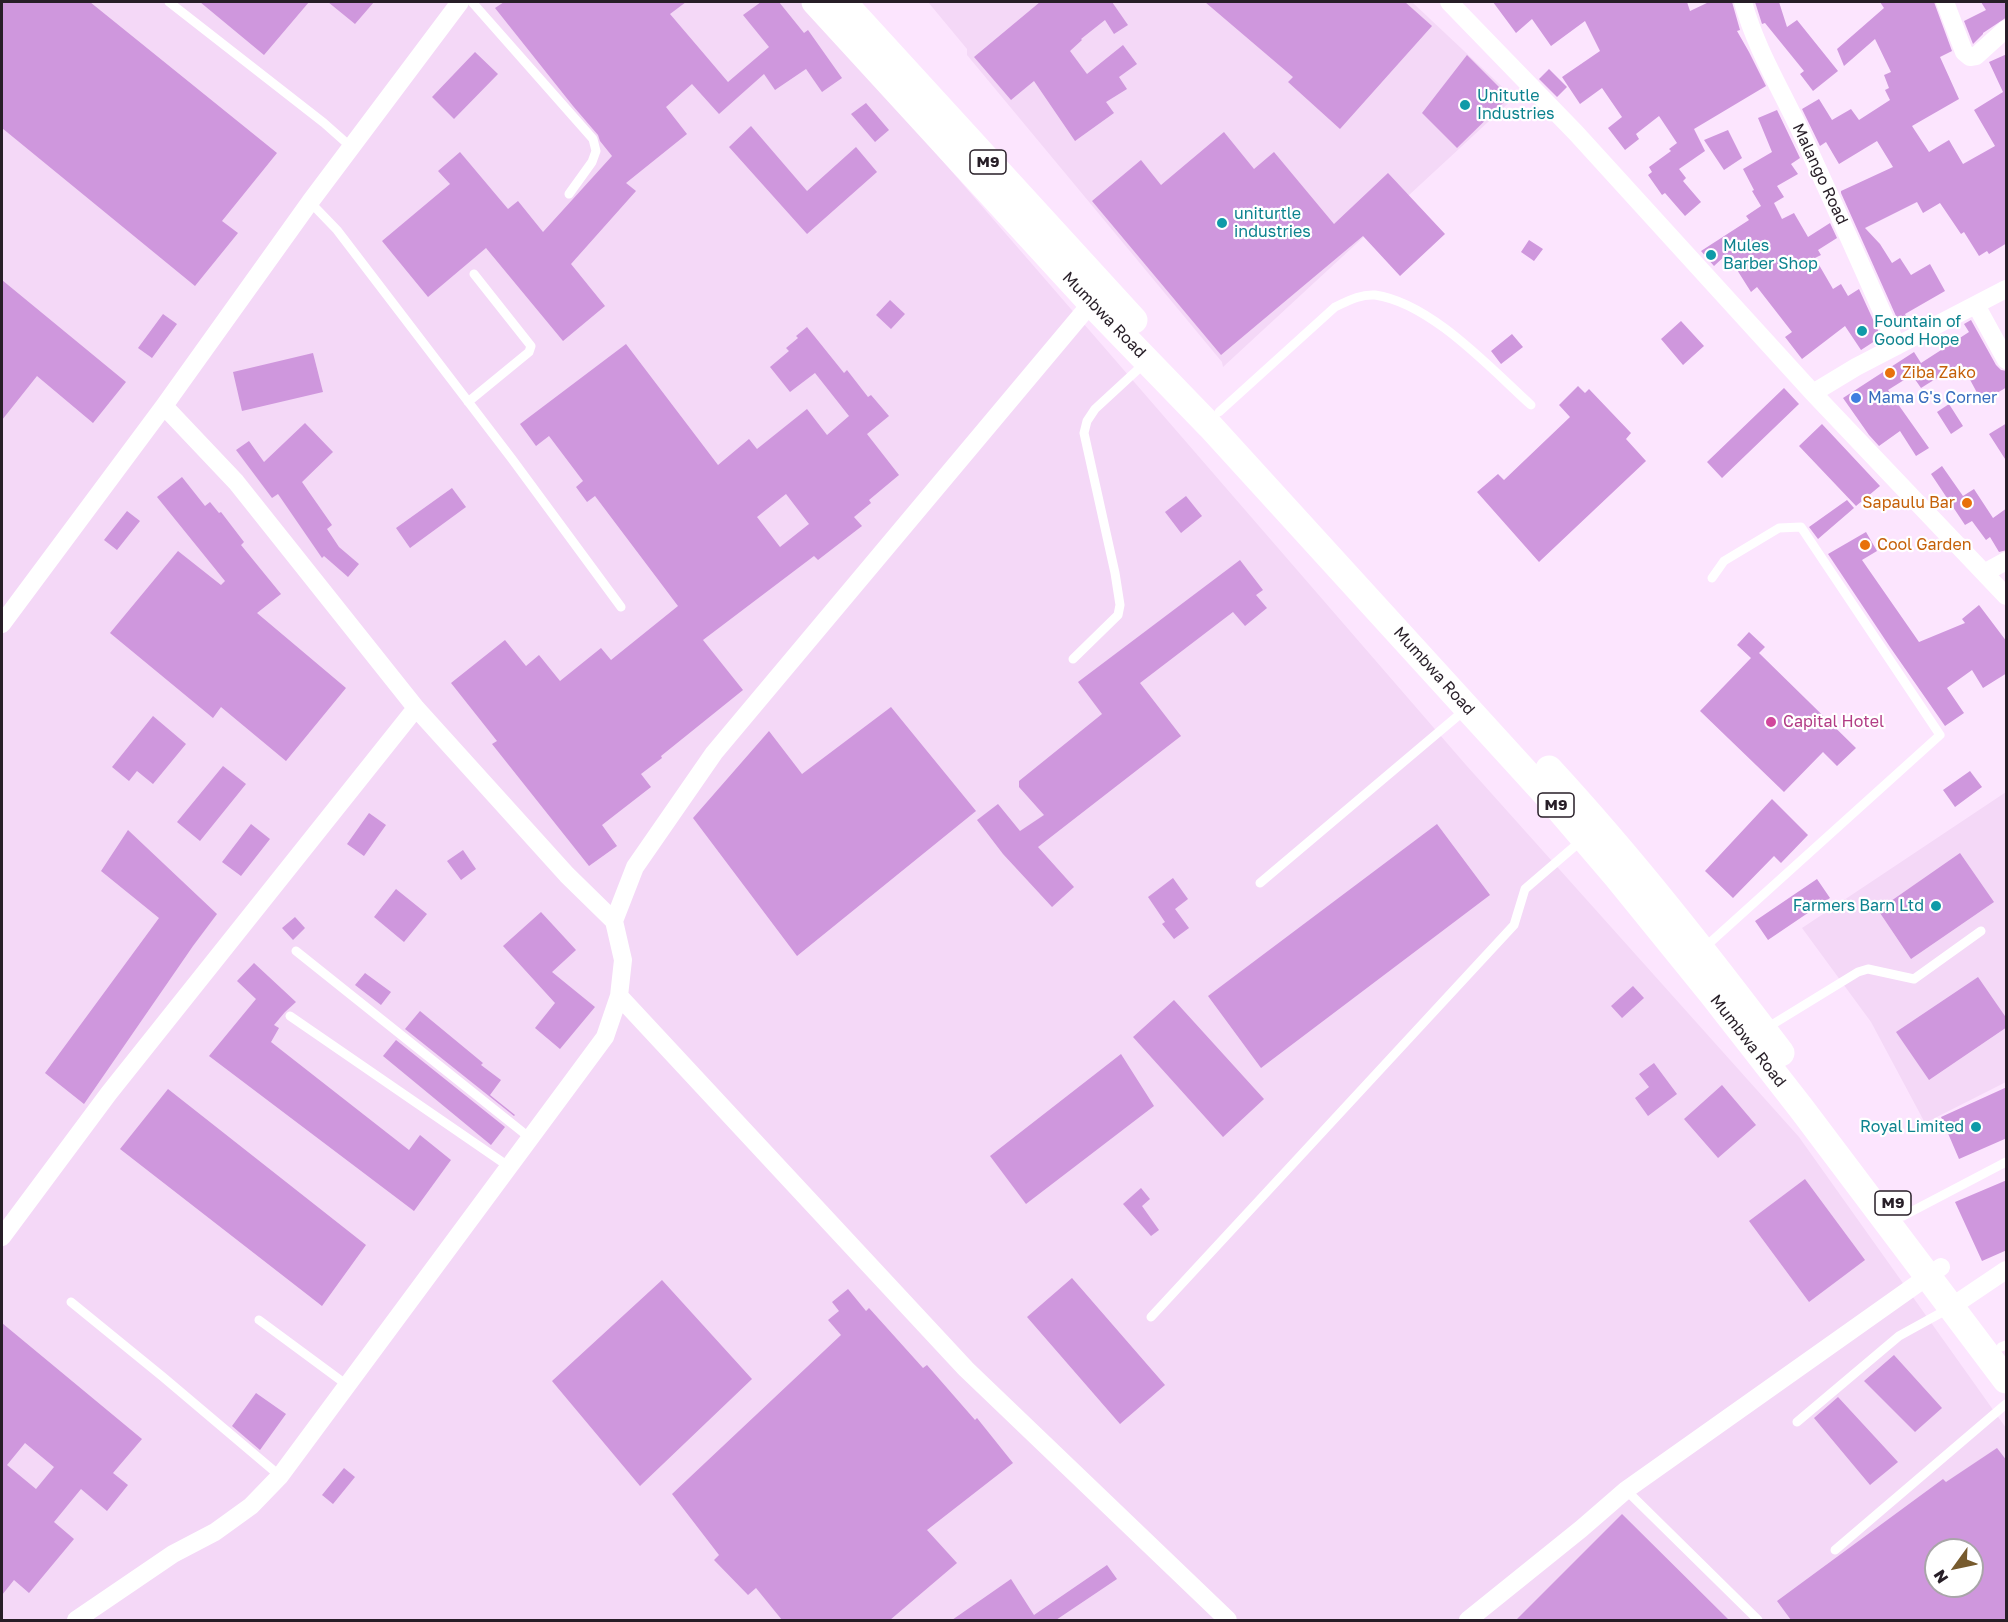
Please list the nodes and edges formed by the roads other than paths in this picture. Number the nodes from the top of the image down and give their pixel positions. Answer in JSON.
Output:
{"nodes":[{"id":1,"x":169,"y":2,"type":"edge"},
{"id":2,"x":460,"y":2,"type":"edge"},
{"id":3,"x":472,"y":2,"type":"edge"},
{"id":4,"x":815,"y":2,"type":"edge"},
{"id":5,"x":843,"y":2,"type":"edge"},
{"id":6,"x":1449,"y":2,"type":"edge"},
{"id":7,"x":1743,"y":2,"type":"edge"},
{"id":8,"x":1945,"y":2,"type":"edge"},
{"id":9,"x":2007,"y":29,"type":"edge"},
{"id":10,"x":351,"y":147,"type":"junction"},
{"id":11,"x":569,"y":194,"type":"dead end"},
{"id":12,"x":310,"y":202,"type":"junction"},
{"id":13,"x":474,"y":274,"type":"dead end"},
{"id":14,"x":2007,"y":289,"type":"edge"},
{"id":15,"x":1097,"y":296,"type":"junction"},
{"id":16,"x":1976,"y":305,"type":"junction"},
{"id":17,"x":1897,"y":346,"type":"junction"},
{"id":18,"x":1147,"y":360,"type":"junction"},
{"id":19,"x":2007,"y":360,"type":"edge"},
{"id":20,"x":1813,"y":393,"type":"junction"},
{"id":21,"x":468,"y":402,"type":"junction"},
{"id":22,"x":164,"y":405,"type":"junction"},
{"id":23,"x":1531,"y":405,"type":"dead end"},
{"id":24,"x":1220,"y":411,"type":"junction"},
{"id":25,"x":2007,"y":561,"type":"edge"},
{"id":26,"x":1984,"y":573,"type":"junction"},
{"id":27,"x":1712,"y":578,"type":"dead end"},
{"id":28,"x":2007,"y":596,"type":"edge"},
{"id":29,"x":621,"y":607,"type":"dead end"},
{"id":30,"x":2,"y":624,"type":"edge"},
{"id":31,"x":1073,"y":659,"type":"dead end"},
{"id":32,"x":416,"y":708,"type":"junction"},
{"id":33,"x":1468,"y":708,"type":"junction"},
{"id":34,"x":1584,"y":838,"type":"junction"},
{"id":35,"x":1260,"y":883,"type":"dead end"},
{"id":36,"x":614,"y":921,"type":"junction"},
{"id":37,"x":1981,"y":931,"type":"dead end"},
{"id":38,"x":1702,"y":949,"type":"junction"},
{"id":39,"x":296,"y":951,"type":"dead end"},
{"id":40,"x":619,"y":996,"type":"junction"},
{"id":41,"x":290,"y":1016,"type":"dead end"},
{"id":42,"x":1763,"y":1030,"type":"junction"},
{"id":43,"x":530,"y":1138,"type":"junction"},
{"id":44,"x":2007,"y":1162,"type":"edge"},
{"id":45,"x":508,"y":1166,"type":"junction"},
{"id":46,"x":1903,"y":1216,"type":"junction"},
{"id":47,"x":2,"y":1237,"type":"edge"},
{"id":48,"x":2007,"y":1270,"type":"edge"},
{"id":49,"x":1935,"y":1271,"type":"junction"},
{"id":50,"x":71,"y":1302,"type":"dead end"},
{"id":51,"x":1958,"y":1303,"type":"junction"},
{"id":52,"x":1151,"y":1317,"type":"dead end"},
{"id":53,"x":259,"y":1320,"type":"dead end"},
{"id":54,"x":2005,"y":1348,"type":"edge"},
{"id":55,"x":2007,"y":1380,"type":"edge"},
{"id":56,"x":346,"y":1386,"type":"junction"},
{"id":57,"x":2007,"y":1404,"type":"edge"},
{"id":58,"x":1797,"y":1422,"type":"dead end"},
{"id":59,"x":279,"y":1476,"type":"junction"},
{"id":60,"x":1626,"y":1490,"type":"junction"},
{"id":61,"x":1835,"y":1550,"type":"dead end"},
{"id":62,"x":76,"y":1620,"type":"edge"},
{"id":63,"x":1228,"y":1620,"type":"edge"},
{"id":64,"x":1468,"y":1620,"type":"edge"},
{"id":65,"x":1758,"y":1620,"type":"edge"}],
"edges":[{"from":1,"to":10,"type":"lane"},
{"from":2,"to":10,"type":"street"},
{"from":3,"to":11,"type":"lane"},
{"from":4,"to":15,"type":"main road","name":"Mumbwa Road","number":"M9"},
{"from":5,"to":15,"type":"main road","name":"Mumbwa Road","number":"M9"},
{"from":6,"to":20,"type":"street"},
{"from":7,"to":17,"type":"street","name":"Malango Road"},
{"from":8,"to":9,"type":"street"},
{"from":10,"to":12,"type":"street"},
{"from":12,"to":21,"type":"lane"},
{"from":12,"to":22,"type":"street"},
{"from":13,"to":21,"type":"lane"},
{"from":14,"to":16,"type":"street"},
{"from":15,"to":18,"type":"main road","name":"Mumbwa Road","number":"M9"},
{"from":15,"to":24,"type":"main road","name":"Mumbwa Road","number":"M9"},
{"from":15,"to":36,"type":"street"},
{"from":16,"to":17,"type":"street"},
{"from":16,"to":19,"type":"street"},
{"from":17,"to":20,"type":"street"},
{"from":18,"to":31,"type":"lane"},
{"from":18,"to":33,"type":"main road","name":"Mumbwa Road","number":"M9"},
{"from":20,"to":26,"type":"street"},
{"from":21,"to":29,"type":"lane"},
{"from":22,"to":30,"type":"street"},
{"from":22,"to":32,"type":"street"},
{"from":23,"to":24,"type":"lane"},
{"from":24,"to":38,"type":"main road","name":"Mumbwa Road","number":"M9"},
{"from":25,"to":26,"type":"street"},
{"from":26,"to":28,"type":"street"},
{"from":27,"to":38,"type":"lane"},
{"from":32,"to":36,"type":"street"},
{"from":32,"to":47,"type":"street"},
{"from":33,"to":34,"type":"main road","name":"Mumbwa Road","number":"M9"},
{"from":33,"to":35,"type":"lane"},
{"from":34,"to":49,"type":"main road","name":"Mumbwa Road","number":"M9"},
{"from":34,"to":52,"type":"lane"},
{"from":36,"to":40,"type":"street"},
{"from":37,"to":42,"type":"lane"},
{"from":38,"to":42,"type":"main road","name":"Mumbwa Road","number":"M9"},
{"from":39,"to":43,"type":"lane"},
{"from":40,"to":43,"type":"street"},
{"from":40,"to":63,"type":"street"},
{"from":41,"to":45,"type":"lane"},
{"from":42,"to":46,"type":"main road","name":"Mumbwa Road","number":"M9"},
{"from":43,"to":45,"type":"street"},
{"from":44,"to":46,"type":"lane"},
{"from":45,"to":56,"type":"street"},
{"from":46,"to":49,"type":"main road","name":"Mumbwa Road","number":"M9"},
{"from":48,"to":51,"type":"street"},
{"from":49,"to":51,"type":"main road","name":"Mumbwa Road","number":"M9"},
{"from":49,"to":60,"type":"street"},
{"from":50,"to":59,"type":"lane"},
{"from":51,"to":54,"type":"main road","name":"Mumbwa Road","number":"M9"},
{"from":51,"to":55,"type":"main road","name":"Mumbwa Road","number":"M9"},
{"from":51,"to":58,"type":"lane"},
{"from":53,"to":56,"type":"lane"},
{"from":56,"to":59,"type":"street"},
{"from":57,"to":61,"type":"lane"},
{"from":59,"to":62,"type":"street"},
{"from":60,"to":64,"type":"street"},
{"from":60,"to":65,"type":"lane"}]}
